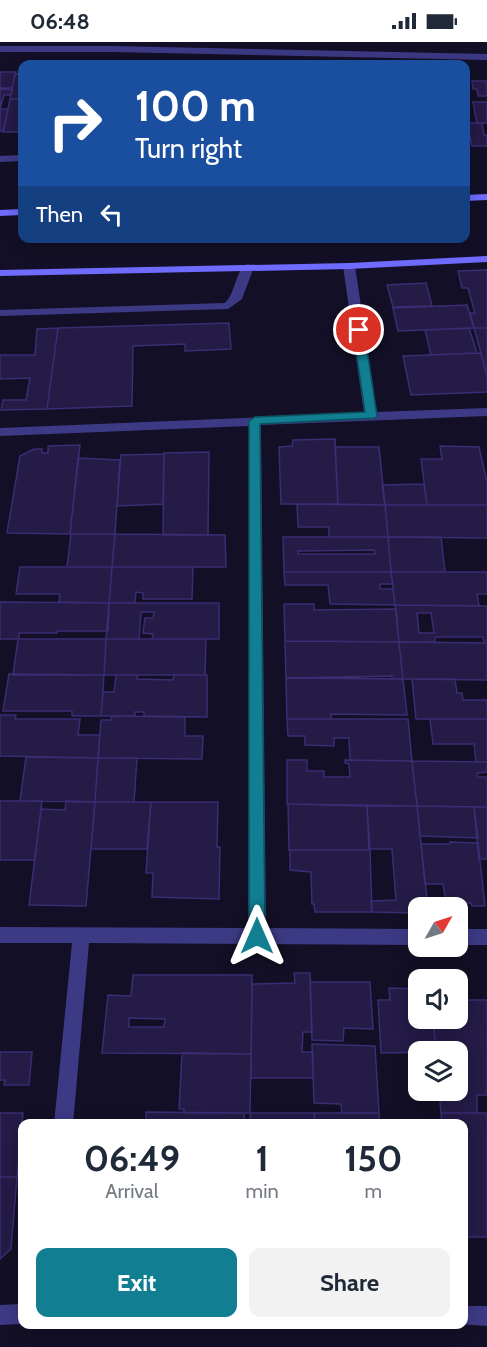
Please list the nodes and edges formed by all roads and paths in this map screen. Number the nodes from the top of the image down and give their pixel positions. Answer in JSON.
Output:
{"nodes":[{"id":1,"x":112,"y":45,"type":"edge"},
{"id":2,"x":0,"y":49,"type":"edge"},
{"id":3,"x":487,"y":57,"type":"edge"},
{"id":4,"x":443,"y":60,"type":"edge"},
{"id":5,"x":18,"y":158,"type":"edge"},
{"id":6,"x":0,"y":159,"type":"edge"},
{"id":7,"x":487,"y":197,"type":"edge"},
{"id":8,"x":470,"y":198,"type":"edge"},
{"id":9,"x":18,"y":212,"type":"edge"},
{"id":10,"x":0,"y":213,"type":"edge"},
{"id":11,"x":487,"y":259,"type":"edge"},
{"id":12,"x":349,"y":266,"type":"junction"},
{"id":13,"x":248,"y":267,"type":"junction"},
{"id":14,"x":0,"y":273,"type":"edge"},
{"id":15,"x":0,"y":313,"type":"edge"},
{"id":16,"x":487,"y":412,"type":"edge"},
{"id":17,"x":371,"y":416,"type":"junction"},
{"id":18,"x":255,"y":421,"type":"junction"},
{"id":19,"x":1,"y":436,"type":"edge"},
{"id":20,"x":0,"y":935,"type":"edge"},
{"id":21,"x":81,"y":936,"type":"junction"},
{"id":22,"x":257,"y":936,"type":"junction"},
{"id":23,"x":408,"y":937,"type":"edge"},
{"id":24,"x":468,"y":937,"type":"edge"},
{"id":25,"x":487,"y":938,"type":"edge"},
{"id":26,"x":63,"y":1119,"type":"edge"},
{"id":27,"x":18,"y":1314,"type":"edge"},
{"id":28,"x":0,"y":1315,"type":"edge"},
{"id":29,"x":468,"y":1316,"type":"edge"},
{"id":30,"x":487,"y":1316,"type":"edge"}],
"edges":[{"from":1,"to":2,"type":"street"},
{"from":1,"to":4,"type":"street"},
{"from":3,"to":4,"type":"street"},
{"from":5,"to":6,"type":"street"},
{"from":7,"to":8,"type":"street"},
{"from":9,"to":10,"type":"street"},
{"from":11,"to":12,"type":"street"},
{"from":12,"to":13,"type":"street"},
{"from":12,"to":17,"type":"street"},
{"from":13,"to":14,"type":"street"},
{"from":13,"to":15,"type":"street"},
{"from":16,"to":17,"type":"street"},
{"from":17,"to":18,"type":"street"},
{"from":18,"to":19,"type":"street"},
{"from":18,"to":22,"type":"street"},
{"from":20,"to":21,"type":"street"},
{"from":21,"to":22,"type":"street"},
{"from":21,"to":26,"type":"street"},
{"from":22,"to":23,"type":"street"},
{"from":24,"to":25,"type":"street"},
{"from":27,"to":28,"type":"street"},
{"from":29,"to":30,"type":"street"}]}
